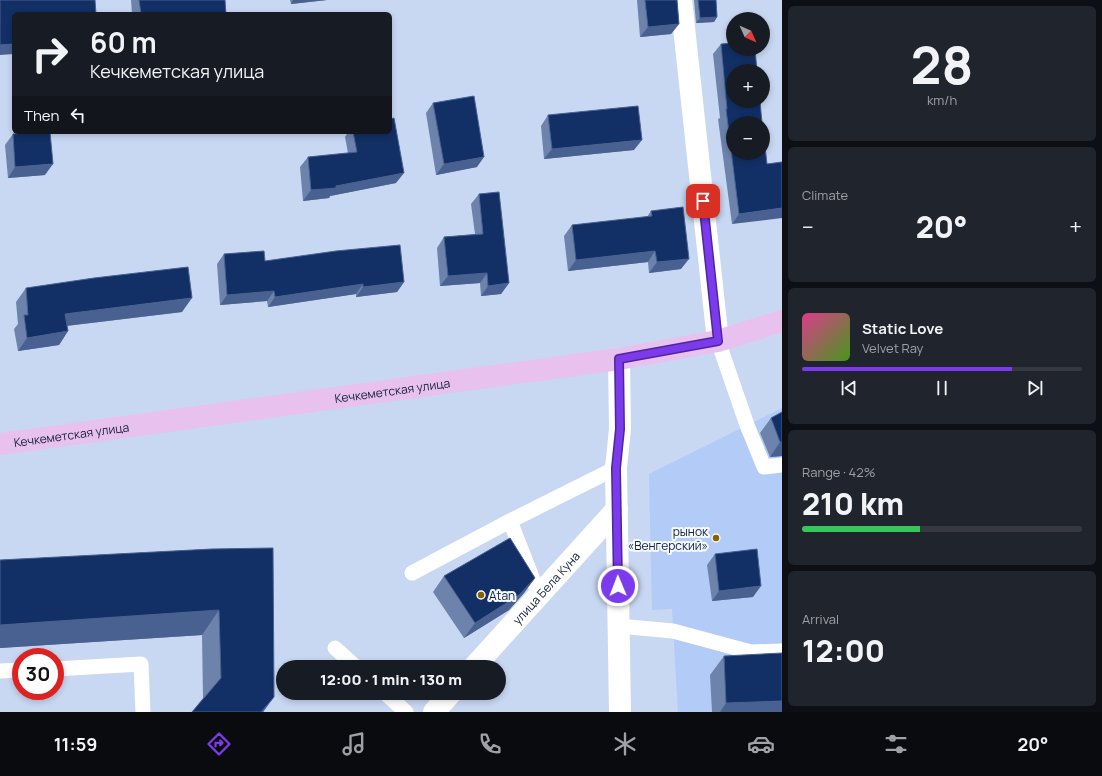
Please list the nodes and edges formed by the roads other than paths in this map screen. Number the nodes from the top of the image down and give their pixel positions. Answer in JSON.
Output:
{"nodes":[{"id":1,"x":681,"y":0,"type":"edge"},
{"id":2,"x":782,"y":321,"type":"edge"},
{"id":3,"x":718,"y":341,"type":"junction"},
{"id":4,"x":619,"y":359,"type":"junction"},
{"id":5,"x":0,"y":444,"type":"edge"},
{"id":6,"x":782,"y":465,"type":"edge"},
{"id":7,"x":616,"y":468,"type":"junction"},
{"id":8,"x":617,"y":509,"type":"junction"},
{"id":9,"x":510,"y":521,"type":"junction"},
{"id":10,"x":412,"y":573,"type":"dead end"},
{"id":11,"x":539,"y":595,"type":"junction"},
{"id":12,"x":618,"y":626,"type":"junction"},
{"id":13,"x":335,"y":648,"type":"dead end"},
{"id":14,"x":782,"y":651,"type":"edge"},
{"id":15,"x":348,"y":660,"type":"edge"},
{"id":16,"x":480,"y":660,"type":"edge"},
{"id":17,"x":64,"y":668,"type":"edge"},
{"id":18,"x":12,"y":670,"type":"edge"},
{"id":19,"x":0,"y":671,"type":"edge"},
{"id":20,"x":393,"y":700,"type":"edge"},
{"id":21,"x":445,"y":700,"type":"edge"},
{"id":22,"x":143,"y":712,"type":"edge"},
{"id":23,"x":406,"y":712,"type":"edge"},
{"id":24,"x":434,"y":712,"type":"edge"},
{"id":25,"x":620,"y":712,"type":"edge"}],
"edges":[{"from":1,"to":3,"type":"street"},
{"from":2,"to":3,"type":"main road","name":"Кечкеметская улица"},
{"from":3,"to":4,"type":"main road","name":"Кечкеметская улица"},
{"from":3,"to":6,"type":"lane"},
{"from":4,"to":5,"type":"main road","name":"Кечкеметская улица"},
{"from":4,"to":7,"type":"street"},
{"from":7,"to":8,"type":"street"},
{"from":7,"to":9,"type":"lane"},
{"from":8,"to":11,"type":"street","name":"улица Бела Куна"},
{"from":8,"to":12,"type":"street"},
{"from":9,"to":10,"type":"lane"},
{"from":9,"to":11,"type":"lane"},
{"from":11,"to":16,"type":"street","name":"улица Бела Куна"},
{"from":12,"to":14,"type":"lane"},
{"from":12,"to":25,"type":"street"},
{"from":13,"to":15,"type":"lane"},
{"from":17,"to":22,"type":"lane"},
{"from":18,"to":19,"type":"lane"},
{"from":20,"to":23,"type":"lane"},
{"from":21,"to":24,"type":"street"}]}
